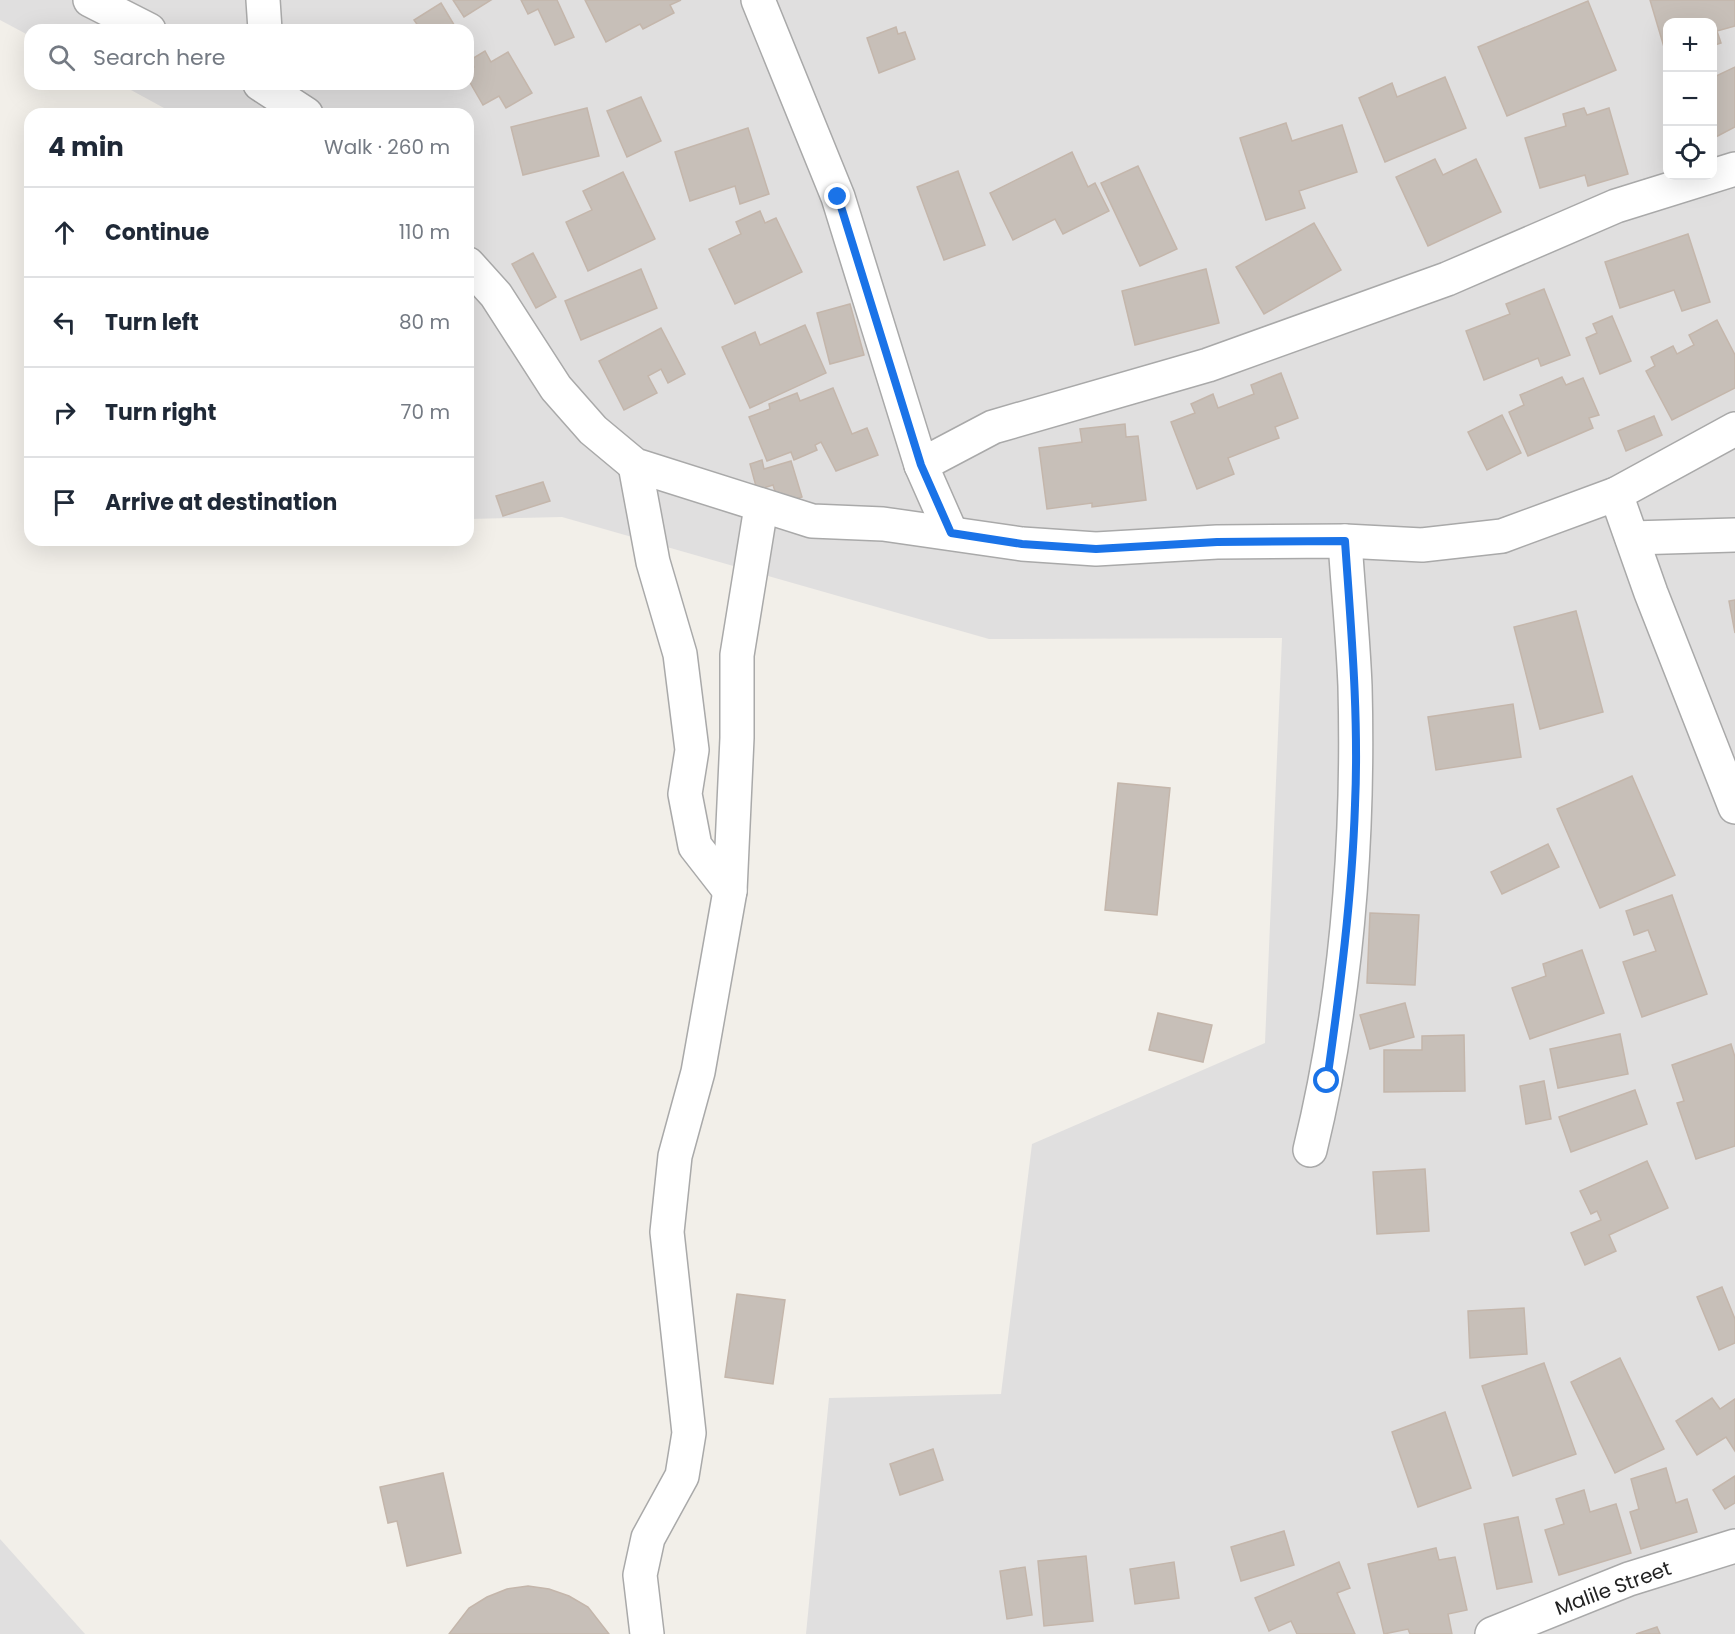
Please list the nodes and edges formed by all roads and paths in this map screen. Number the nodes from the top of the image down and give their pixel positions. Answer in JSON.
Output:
{"nodes":[{"id":1,"x":90,"y":0,"type":"edge"},
{"id":2,"x":263,"y":0,"type":"edge"},
{"id":3,"x":758,"y":0,"type":"edge"},
{"id":4,"x":137,"y":24,"type":"edge"},
{"id":5,"x":265,"y":24,"type":"edge"},
{"id":6,"x":272,"y":90,"type":"edge"},
{"id":7,"x":298,"y":108,"type":"edge"},
{"id":8,"x":1735,"y":169,"type":"edge"},
{"id":9,"x":474,"y":271,"type":"edge"},
{"id":10,"x":1735,"y":429,"type":"edge"},
{"id":11,"x":635,"y":465,"type":"junction"},
{"id":12,"x":921,"y":465,"type":"junction"},
{"id":13,"x":1616,"y":494,"type":"junction"},
{"id":14,"x":761,"y":507,"type":"junction"},
{"id":15,"x":951,"y":533,"type":"junction"},
{"id":16,"x":1735,"y":535,"type":"edge"},
{"id":17,"x":1632,"y":538,"type":"junction"},
{"id":18,"x":1345,"y":541,"type":"junction"},
{"id":19,"x":1735,"y":807,"type":"edge"},
{"id":20,"x":730,"y":891,"type":"junction"},
{"id":21,"x":1310,"y":1150,"type":"dead end"},
{"id":22,"x":1735,"y":1546,"type":"edge"},
{"id":23,"x":648,"y":1634,"type":"edge"},
{"id":24,"x":1492,"y":1634,"type":"edge"}],
"edges":[{"from":1,"to":4,"type":"street"},
{"from":2,"to":5,"type":"street"},
{"from":3,"to":12,"type":"street"},
{"from":6,"to":7,"type":"street"},
{"from":8,"to":12,"type":"street"},
{"from":9,"to":11,"type":"street"},
{"from":10,"to":13,"type":"street"},
{"from":11,"to":14,"type":"street"},
{"from":11,"to":20,"type":"street"},
{"from":12,"to":15,"type":"street"},
{"from":13,"to":17,"type":"street"},
{"from":13,"to":18,"type":"street"},
{"from":14,"to":15,"type":"street"},
{"from":14,"to":20,"type":"street"},
{"from":15,"to":18,"type":"street"},
{"from":16,"to":17,"type":"street"},
{"from":17,"to":19,"type":"street"},
{"from":18,"to":21,"type":"street"},
{"from":20,"to":23,"type":"street"},
{"from":22,"to":24,"type":"street","name":"Malile Street"}]}
